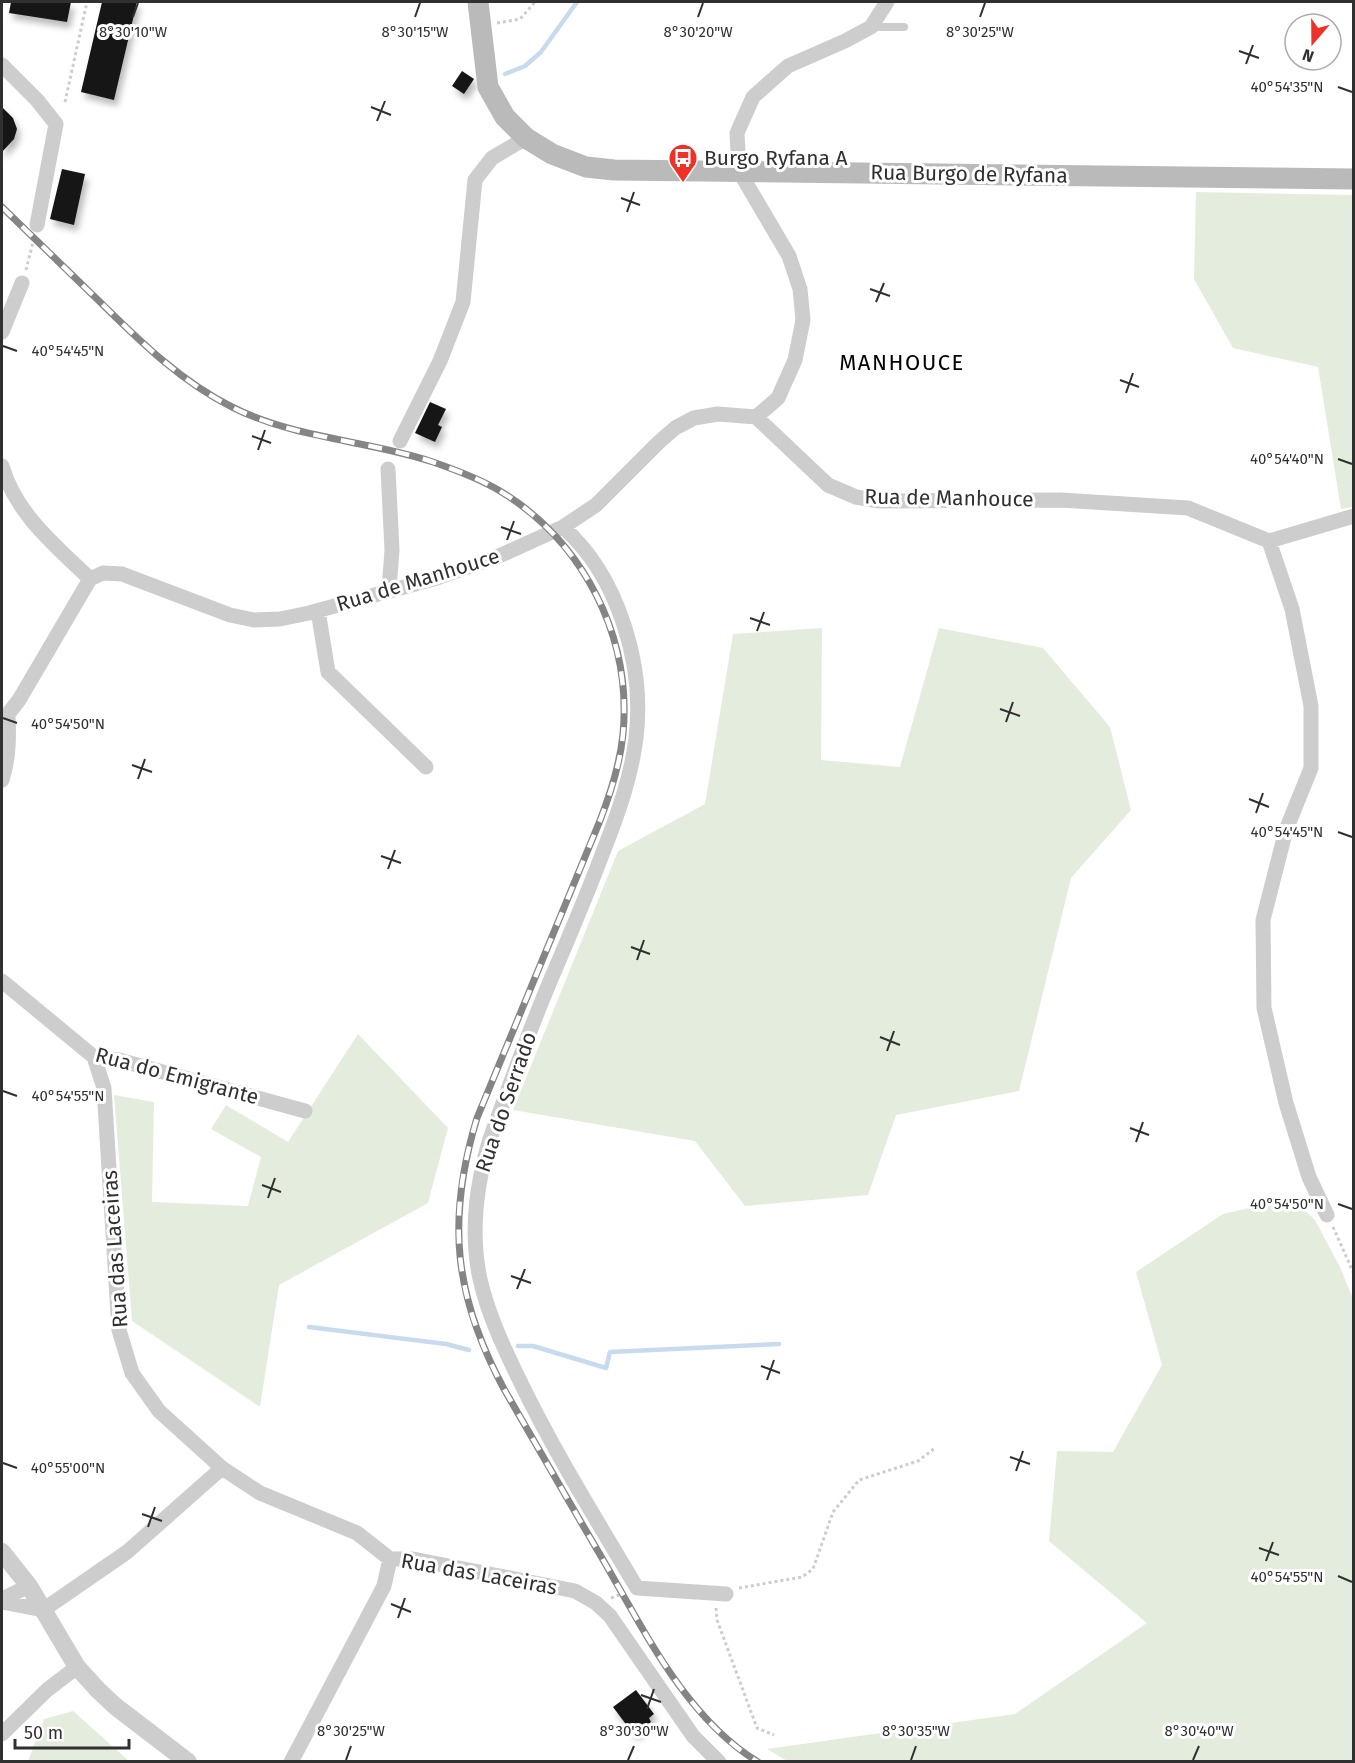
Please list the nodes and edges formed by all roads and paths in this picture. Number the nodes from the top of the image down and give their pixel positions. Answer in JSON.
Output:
{"nodes":[{"id":1,"x":87,"y":2,"type":"edge"},
{"id":2,"x":478,"y":2,"type":"edge"},
{"id":3,"x":536,"y":2,"type":"edge"},
{"id":4,"x":886,"y":2,"type":"edge"},
{"id":5,"x":481,"y":24,"type":"junction"},
{"id":6,"x":871,"y":27,"type":"junction"},
{"id":7,"x":904,"y":27,"type":"dead end"},
{"id":8,"x":2,"y":65,"type":"edge"},
{"id":9,"x":65,"y":102,"type":"dead end"},
{"id":10,"x":526,"y":138,"type":"junction"},
{"id":11,"x":739,"y":171,"type":"junction"},
{"id":12,"x":1353,"y":179,"type":"edge"},
{"id":13,"x":37,"y":225,"type":"joint"},
{"id":14,"x":22,"y":283,"type":"joint"},
{"id":15,"x":2,"y":332,"type":"edge"},
{"id":16,"x":756,"y":417,"type":"junction"},
{"id":17,"x":400,"y":441,"type":"dead end"},
{"id":18,"x":2,"y":466,"type":"edge"},
{"id":19,"x":388,"y":469,"type":"dead end"},
{"id":20,"x":1353,"y":516,"type":"edge"},
{"id":21,"x":563,"y":528,"type":"junction"},
{"id":22,"x":1269,"y":541,"type":"junction"},
{"id":23,"x":90,"y":579,"type":"junction"},
{"id":24,"x":389,"y":590,"type":"junction"},
{"id":25,"x":318,"y":610,"type":"junction"},
{"id":26,"x":5,"y":715,"type":"edge"},
{"id":27,"x":426,"y":767,"type":"dead end"},
{"id":28,"x":2,"y":780,"type":"edge"},
{"id":29,"x":2,"y":981,"type":"edge"},
{"id":30,"x":93,"y":1057,"type":"junction"},
{"id":31,"x":305,"y":1111,"type":"dead end"},
{"id":32,"x":1327,"y":1215,"type":"joint"},
{"id":33,"x":1353,"y":1274,"type":"edge"},
{"id":34,"x":934,"y":1448,"type":"dead end"},
{"id":35,"x":222,"y":1468,"type":"junction"},
{"id":36,"x":2,"y":1552,"type":"edge"},
{"id":37,"x":390,"y":1559,"type":"junction"},
{"id":38,"x":29,"y":1586,"type":"junction"},
{"id":39,"x":637,"y":1588,"type":"junction"},
{"id":40,"x":721,"y":1594,"type":"junction"},
{"id":41,"x":2,"y":1600,"type":"edge"},
{"id":42,"x":596,"y":1603,"type":"junction"},
{"id":43,"x":43,"y":1610,"type":"junction"},
{"id":44,"x":77,"y":1667,"type":"junction"},
{"id":45,"x":2,"y":1734,"type":"edge"},
{"id":46,"x":774,"y":1735,"type":"dead end"},
{"id":47,"x":188,"y":1761,"type":"edge"},
{"id":48,"x":291,"y":1761,"type":"edge"},
{"id":49,"x":719,"y":1761,"type":"edge"}],
"edges":[{"from":1,"to":9,"type":"path"},
{"from":2,"to":5,"type":"main road","name":"Rua Burgo de Ryfana"},
{"from":3,"to":5,"type":"path"},
{"from":4,"to":6,"type":"street"},
{"from":5,"to":10,"type":"main road","name":"Rua Burgo de Ryfana"},
{"from":6,"to":7,"type":"lane"},
{"from":6,"to":11,"type":"street"},
{"from":8,"to":13,"type":"street"},
{"from":10,"to":11,"type":"main road","name":"Rua Burgo de Ryfana"},
{"from":10,"to":17,"type":"street"},
{"from":11,"to":12,"type":"main road","name":"Rua Burgo de Ryfana"},
{"from":11,"to":16,"type":"street"},
{"from":13,"to":14,"type":"path"},
{"from":14,"to":15,"type":"street"},
{"from":16,"to":21,"type":"street","name":"Rua de Manhouce"},
{"from":16,"to":22,"type":"street","name":"Rua de Manhouce"},
{"from":18,"to":23,"type":"street"},
{"from":19,"to":24,"type":"street"},
{"from":20,"to":22,"type":"street"},
{"from":21,"to":24,"type":"street","name":"Rua de Manhouce"},
{"from":21,"to":39,"type":"street","name":"Rua do Serrado"},
{"from":22,"to":32,"type":"street"},
{"from":23,"to":25,"type":"street","name":"Rua de Manhouce"},
{"from":23,"to":26,"type":"street"},
{"from":24,"to":25,"type":"street","name":"Rua de Manhouce"},
{"from":25,"to":27,"type":"street"},
{"from":26,"to":28,"type":"street"},
{"from":29,"to":30,"type":"street","name":"Rua do Emigrante"},
{"from":30,"to":31,"type":"street","name":"Rua do Emigrante"},
{"from":30,"to":35,"type":"street","name":"Rua das Laceiras"},
{"from":32,"to":33,"type":"path"},
{"from":34,"to":40,"type":"path"},
{"from":35,"to":37,"type":"street","name":"Rua das Laceiras"},
{"from":35,"to":43,"type":"street"},
{"from":36,"to":38,"type":"street"},
{"from":37,"to":42,"type":"street","name":"Rua das Laceiras"},
{"from":37,"to":48,"type":"street"},
{"from":38,"to":41,"type":"street"},
{"from":38,"to":43,"type":"street"},
{"from":39,"to":40,"type":"street"},
{"from":39,"to":42,"type":"path"},
{"from":40,"to":46,"type":"path"},
{"from":41,"to":43,"type":"street"},
{"from":42,"to":49,"type":"street"},
{"from":43,"to":44,"type":"street"},
{"from":44,"to":45,"type":"street"},
{"from":44,"to":47,"type":"street"}]}
